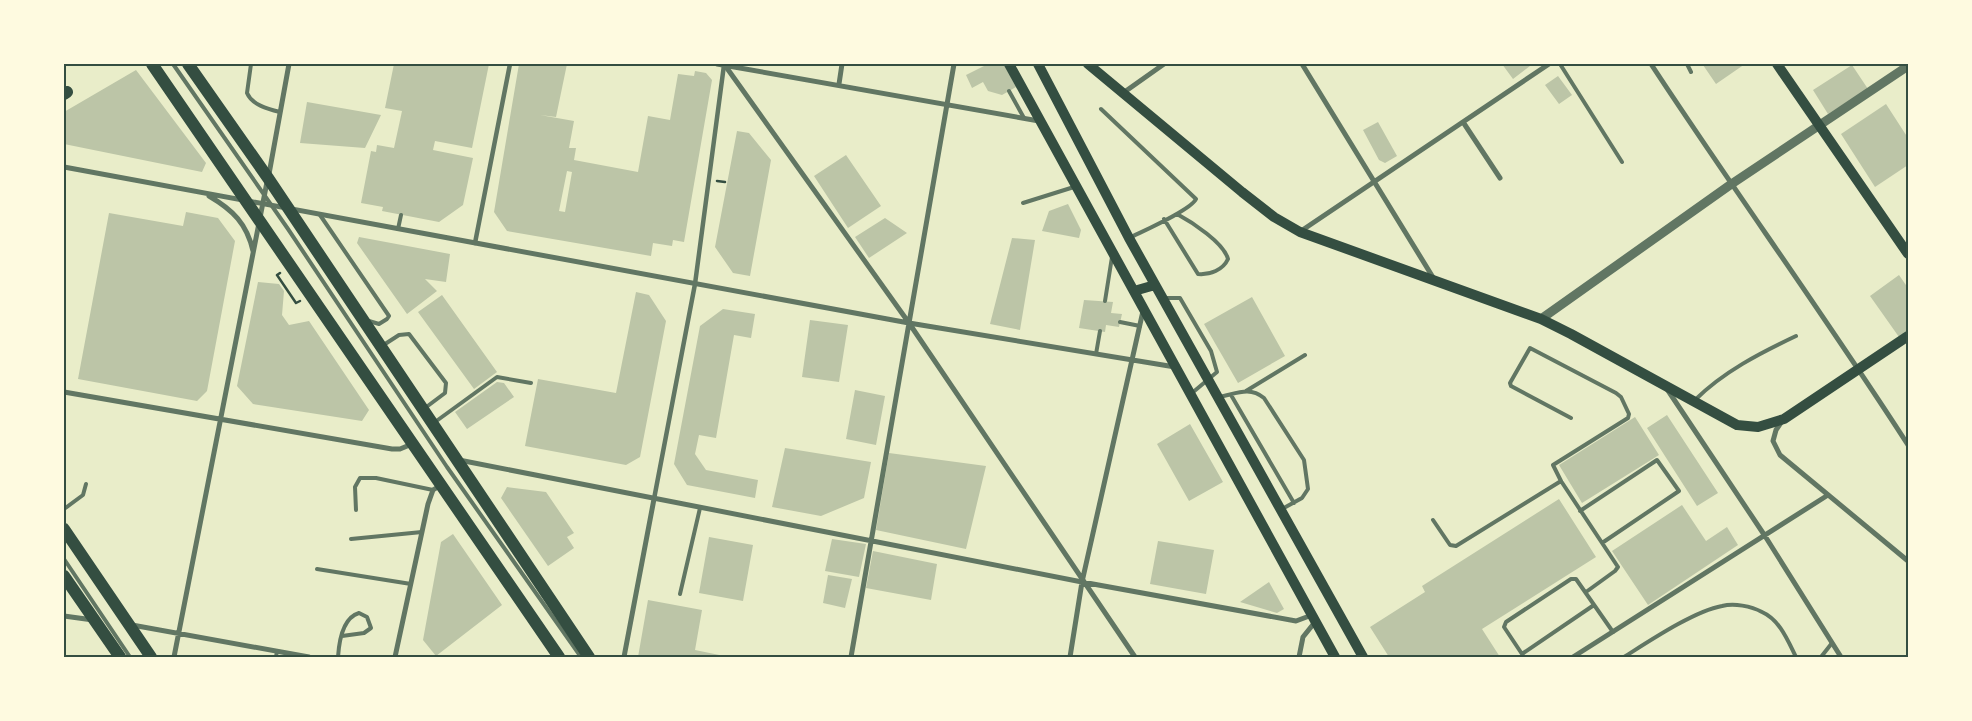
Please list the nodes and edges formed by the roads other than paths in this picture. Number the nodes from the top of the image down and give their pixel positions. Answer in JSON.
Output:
{"nodes":[{"id":1,"x":152,"y":64,"type":"edge"},
{"id":2,"x":173,"y":64,"type":"edge"},
{"id":3,"x":188,"y":64,"type":"edge"},
{"id":4,"x":252,"y":64,"type":"edge"},
{"id":5,"x":289,"y":64,"type":"edge"},
{"id":6,"x":510,"y":64,"type":"edge"},
{"id":7,"x":717,"y":64,"type":"edge"},
{"id":8,"x":724,"y":64,"type":"edge"},
{"id":9,"x":842,"y":64,"type":"edge"},
{"id":10,"x":954,"y":64,"type":"edge"},
{"id":11,"x":1009,"y":64,"type":"edge"},
{"id":12,"x":1038,"y":64,"type":"edge"},
{"id":13,"x":1088,"y":64,"type":"edge"},
{"id":14,"x":1164,"y":64,"type":"edge"},
{"id":15,"x":1302,"y":64,"type":"edge"},
{"id":16,"x":1549,"y":64,"type":"edge"},
{"id":17,"x":1560,"y":64,"type":"edge"},
{"id":18,"x":1651,"y":64,"type":"edge"},
{"id":19,"x":1687,"y":64,"type":"edge"},
{"id":20,"x":1777,"y":64,"type":"edge"},
{"id":21,"x":1908,"y":65,"type":"edge"},
{"id":22,"x":1691,"y":72,"type":"dead end"},
{"id":23,"x":839,"y":84,"type":"junction"},
{"id":24,"x":1009,"y":91,"type":"dead end"},
{"id":25,"x":1123,"y":93,"type":"junction"},
{"id":26,"x":947,"y":103,"type":"junction"},
{"id":27,"x":1101,"y":109,"type":"dead end"},
{"id":28,"x":280,"y":112,"type":"junction"},
{"id":29,"x":1024,"y":118,"type":"junction"},
{"id":30,"x":1040,"y":121,"type":"junction"},
{"id":31,"x":1463,"y":122,"type":"junction"},
{"id":32,"x":1820,"y":126,"type":"junction"},
{"id":33,"x":1622,"y":162,"type":"dead end"},
{"id":34,"x":64,"y":167,"type":"edge"},
{"id":35,"x":268,"y":178,"type":"junction"},
{"id":36,"x":1500,"y":178,"type":"dead end"},
{"id":37,"x":1373,"y":182,"type":"junction"},
{"id":38,"x":1730,"y":185,"type":"junction"},
{"id":39,"x":1076,"y":186,"type":"junction"},
{"id":40,"x":206,"y":194,"type":"junction"},
{"id":41,"x":265,"y":196,"type":"junction"},
{"id":42,"x":246,"y":200,"type":"junction"},
{"id":43,"x":1022,"y":203,"type":"dead end"},
{"id":44,"x":264,"y":204,"type":"junction"},
{"id":45,"x":271,"y":205,"type":"junction"},
{"id":46,"x":287,"y":208,"type":"junction"},
{"id":47,"x":1177,"y":214,"type":"junction"},
{"id":48,"x":320,"y":215,"type":"junction"},
{"id":49,"x":401,"y":215,"type":"dead end"},
{"id":50,"x":1164,"y":219,"type":"junction"},
{"id":51,"x":260,"y":220,"type":"junction"},
{"id":52,"x":398,"y":229,"type":"junction"},
{"id":53,"x":1300,"y":232,"type":"junction"},
{"id":54,"x":1129,"y":238,"type":"junction"},
{"id":55,"x":475,"y":244,"type":"junction"},
{"id":56,"x":1113,"y":252,"type":"junction"},
{"id":57,"x":254,"y":254,"type":"junction"},
{"id":58,"x":1908,"y":254,"type":"edge"},
{"id":59,"x":1434,"y":279,"type":"junction"},
{"id":60,"x":695,"y":284,"type":"junction"},
{"id":61,"x":1155,"y":285,"type":"junction"},
{"id":62,"x":1134,"y":291,"type":"junction"},
{"id":63,"x":1162,"y":298,"type":"junction"},
{"id":64,"x":1105,"y":301,"type":"dead end"},
{"id":65,"x":1144,"y":309,"type":"junction"},
{"id":66,"x":362,"y":318,"type":"junction"},
{"id":67,"x":1541,"y":319,"type":"junction"},
{"id":68,"x":1120,"y":322,"type":"dead end"},
{"id":69,"x":909,"y":324,"type":"junction"},
{"id":70,"x":1140,"y":326,"type":"junction"},
{"id":71,"x":1100,"y":331,"type":"dead end"},
{"id":72,"x":1796,"y":336,"type":"dead end"},
{"id":73,"x":1908,"y":336,"type":"edge"},
{"id":74,"x":381,"y":347,"type":"junction"},
{"id":75,"x":1096,"y":354,"type":"junction"},
{"id":76,"x":1305,"y":355,"type":"dead end"},
{"id":77,"x":1134,"y":360,"type":"junction"},
{"id":78,"x":1175,"y":367,"type":"junction"},
{"id":79,"x":1859,"y":370,"type":"junction"},
{"id":80,"x":1208,"y":381,"type":"junction"},
{"id":81,"x":531,"y":383,"type":"dead end"},
{"id":82,"x":1664,"y":384,"type":"junction"},
{"id":83,"x":1246,"y":390,"type":"junction"},
{"id":84,"x":64,"y":392,"type":"edge"},
{"id":85,"x":1191,"y":394,"type":"junction"},
{"id":86,"x":1231,"y":395,"type":"junction"},
{"id":87,"x":1217,"y":398,"type":"junction"},
{"id":88,"x":1694,"y":401,"type":"junction"},
{"id":89,"x":423,"y":409,"type":"junction"},
{"id":90,"x":221,"y":418,"type":"junction"},
{"id":91,"x":1571,"y":418,"type":"dead end"},
{"id":92,"x":1784,"y":419,"type":"junction"},
{"id":93,"x":432,"y":424,"type":"junction"},
{"id":94,"x":413,"y":444,"type":"junction"},
{"id":95,"x":1908,"y":445,"type":"edge"},
{"id":96,"x":456,"y":459,"type":"junction"},
{"id":97,"x":1561,"y":481,"type":"junction"},
{"id":98,"x":86,"y":484,"type":"dead end"},
{"id":99,"x":437,"y":487,"type":"junction"},
{"id":100,"x":1828,"y":495,"type":"junction"},
{"id":101,"x":654,"y":499,"type":"junction"},
{"id":102,"x":1294,"y":503,"type":"junction"},
{"id":103,"x":700,"y":508,"type":"junction"},
{"id":104,"x":64,"y":509,"type":"edge"},
{"id":105,"x":356,"y":510,"type":"dead end"},
{"id":106,"x":1280,"y":510,"type":"junction"},
{"id":107,"x":1580,"y":511,"type":"junction"},
{"id":108,"x":1433,"y":520,"type":"dead end"},
{"id":109,"x":64,"y":528,"type":"edge"},
{"id":110,"x":422,"y":532,"type":"junction"},
{"id":111,"x":1766,"y":536,"type":"junction"},
{"id":112,"x":351,"y":539,"type":"dead end"},
{"id":113,"x":871,"y":541,"type":"junction"},
{"id":114,"x":1602,"y":543,"type":"junction"},
{"id":115,"x":64,"y":559,"type":"edge"},
{"id":116,"x":1908,"y":561,"type":"edge"},
{"id":117,"x":317,"y":568,"type":"dead end"},
{"id":118,"x":64,"y":576,"type":"edge"},
{"id":119,"x":1082,"y":582,"type":"junction"},
{"id":120,"x":410,"y":584,"type":"junction"},
{"id":121,"x":1586,"y":592,"type":"junction"},
{"id":122,"x":680,"y":594,"type":"dead end"},
{"id":123,"x":1594,"y":605,"type":"junction"},
{"id":124,"x":64,"y":616,"type":"edge"},
{"id":125,"x":1314,"y":618,"type":"junction"},
{"id":126,"x":93,"y":620,"type":"junction"},
{"id":127,"x":129,"y":625,"type":"junction"},
{"id":128,"x":1613,"y":632,"type":"junction"},
{"id":129,"x":178,"y":634,"type":"junction"},
{"id":130,"x":342,"y":636,"type":"junction"},
{"id":131,"x":1324,"y":637,"type":"junction"},
{"id":132,"x":1832,"y":643,"type":"junction"},
{"id":133,"x":276,"y":654,"type":"edge"},
{"id":134,"x":299,"y":656,"type":"edge"},
{"id":135,"x":1523,"y":656,"type":"edge"},
{"id":136,"x":120,"y":657,"type":"edge"},
{"id":137,"x":130,"y":657,"type":"edge"},
{"id":138,"x":152,"y":657,"type":"edge"},
{"id":139,"x":174,"y":657,"type":"edge"},
{"id":140,"x":309,"y":657,"type":"edge"},
{"id":141,"x":338,"y":657,"type":"edge"},
{"id":142,"x":395,"y":657,"type":"edge"},
{"id":143,"x":559,"y":657,"type":"edge"},
{"id":144,"x":581,"y":657,"type":"edge"},
{"id":145,"x":589,"y":657,"type":"edge"},
{"id":146,"x":624,"y":657,"type":"edge"},
{"id":147,"x":851,"y":657,"type":"edge"},
{"id":148,"x":1070,"y":657,"type":"edge"},
{"id":149,"x":1135,"y":657,"type":"edge"},
{"id":150,"x":1299,"y":657,"type":"edge"},
{"id":151,"x":1335,"y":657,"type":"edge"},
{"id":152,"x":1342,"y":657,"type":"edge"},
{"id":153,"x":1363,"y":657,"type":"edge"},
{"id":154,"x":1573,"y":657,"type":"edge"},
{"id":155,"x":1624,"y":657,"type":"edge"},
{"id":156,"x":1796,"y":657,"type":"edge"},
{"id":157,"x":1821,"y":657,"type":"edge"},
{"id":158,"x":1841,"y":657,"type":"edge"}],
"edges":[{"from":1,"to":42,"type":"main road"},
{"from":2,"to":41,"type":"lane"},
{"from":3,"to":35,"type":"main road"},
{"from":4,"to":28,"type":"lane"},
{"from":5,"to":28,"type":"street"},
{"from":6,"to":55,"type":"street"},
{"from":7,"to":8,"type":"street"},
{"from":8,"to":23,"type":"street"},
{"from":8,"to":60,"type":"street"},
{"from":8,"to":69,"type":"street"},
{"from":9,"to":23,"type":"street"},
{"from":10,"to":26,"type":"street"},
{"from":11,"to":30,"type":"main road"},
{"from":12,"to":54,"type":"main road"},
{"from":13,"to":25,"type":"main road"},
{"from":14,"to":25,"type":"street"},
{"from":15,"to":37,"type":"street"},
{"from":16,"to":31,"type":"street"},
{"from":17,"to":33,"type":"lane"},
{"from":18,"to":38,"type":"street"},
{"from":19,"to":22,"type":"lane"},
{"from":20,"to":32,"type":"main road"},
{"from":21,"to":32,"type":"street"},
{"from":23,"to":26,"type":"street"},
{"from":24,"to":29,"type":"lane"},
{"from":25,"to":53,"type":"main road"},
{"from":26,"to":29,"type":"street"},
{"from":26,"to":69,"type":"street"},
{"from":27,"to":47,"type":"lane"},
{"from":28,"to":35,"type":"street"},
{"from":29,"to":30,"type":"street"},
{"from":30,"to":39,"type":"main road"},
{"from":31,"to":36,"type":"street"},
{"from":31,"to":37,"type":"street"},
{"from":32,"to":38,"type":"street"},
{"from":32,"to":58,"type":"main road"},
{"from":34,"to":40,"type":"street"},
{"from":35,"to":41,"type":"street"},
{"from":35,"to":46,"type":"main road"},
{"from":37,"to":53,"type":"street"},
{"from":37,"to":59,"type":"street"},
{"from":38,"to":67,"type":"street"},
{"from":38,"to":79,"type":"street"},
{"from":39,"to":43,"type":"lane"},
{"from":39,"to":56,"type":"main road"},
{"from":40,"to":42,"type":"street"},
{"from":40,"to":57,"type":"street"},
{"from":41,"to":44,"type":"street"},
{"from":41,"to":45,"type":"lane"},
{"from":42,"to":44,"type":"street"},
{"from":42,"to":51,"type":"main road"},
{"from":44,"to":45,"type":"street"},
{"from":44,"to":51,"type":"street"},
{"from":45,"to":46,"type":"street"},
{"from":45,"to":144,"type":"lane"},
{"from":46,"to":48,"type":"street"},
{"from":46,"to":66,"type":"main road"},
{"from":47,"to":50,"type":"lane"},
{"from":47,"to":50,"type":"lane"},
{"from":48,"to":52,"type":"street"},
{"from":48,"to":66,"type":"lane"},
{"from":49,"to":52,"type":"lane"},
{"from":50,"to":54,"type":"lane"},
{"from":51,"to":57,"type":"street"},
{"from":51,"to":94,"type":"main road"},
{"from":52,"to":55,"type":"street"},
{"from":53,"to":59,"type":"main road"},
{"from":54,"to":61,"type":"main road"},
{"from":55,"to":60,"type":"street"},
{"from":56,"to":62,"type":"main road"},
{"from":56,"to":64,"type":"lane"},
{"from":57,"to":90,"type":"street"},
{"from":59,"to":67,"type":"main road"},
{"from":60,"to":69,"type":"street"},
{"from":60,"to":101,"type":"street"},
{"from":61,"to":62,"type":"main road"},
{"from":61,"to":63,"type":"main road"},
{"from":62,"to":65,"type":"main road"},
{"from":63,"to":80,"type":"main road"},
{"from":63,"to":80,"type":"lane"},
{"from":65,"to":70,"type":"street"},
{"from":65,"to":78,"type":"main road"},
{"from":66,"to":74,"type":"main road"},
{"from":67,"to":82,"type":"main road"},
{"from":68,"to":70,"type":"lane"},
{"from":69,"to":75,"type":"street"},
{"from":69,"to":113,"type":"street"},
{"from":69,"to":119,"type":"street"},
{"from":70,"to":77,"type":"street"},
{"from":71,"to":75,"type":"lane"},
{"from":72,"to":88,"type":"lane"},
{"from":73,"to":79,"type":"main road"},
{"from":74,"to":89,"type":"main road"},
{"from":74,"to":89,"type":"lane"},
{"from":75,"to":77,"type":"street"},
{"from":76,"to":83,"type":"lane"},
{"from":77,"to":78,"type":"street"},
{"from":77,"to":119,"type":"street"},
{"from":78,"to":85,"type":"main road"},
{"from":79,"to":92,"type":"main road"},
{"from":79,"to":95,"type":"street"},
{"from":80,"to":85,"type":"lane"},
{"from":80,"to":87,"type":"main road"},
{"from":81,"to":93,"type":"lane"},
{"from":82,"to":88,"type":"main road"},
{"from":82,"to":111,"type":"street"},
{"from":83,"to":86,"type":"lane"},
{"from":83,"to":102,"type":"lane"},
{"from":84,"to":90,"type":"street"},
{"from":85,"to":125,"type":"main road"},
{"from":86,"to":87,"type":"lane"},
{"from":86,"to":102,"type":"lane"},
{"from":87,"to":106,"type":"main road"},
{"from":88,"to":92,"type":"main road"},
{"from":89,"to":93,"type":"main road"},
{"from":90,"to":94,"type":"street"},
{"from":90,"to":129,"type":"street"},
{"from":91,"to":97,"type":"lane"},
{"from":92,"to":100,"type":"street"},
{"from":93,"to":96,"type":"main road"},
{"from":94,"to":99,"type":"main road"},
{"from":96,"to":101,"type":"street"},
{"from":96,"to":145,"type":"main road"},
{"from":97,"to":107,"type":"lane"},
{"from":97,"to":108,"type":"lane"},
{"from":98,"to":104,"type":"lane"},
{"from":99,"to":105,"type":"lane"},
{"from":99,"to":110,"type":"street"},
{"from":99,"to":143,"type":"main road"},
{"from":100,"to":111,"type":"street"},
{"from":100,"to":116,"type":"street"},
{"from":101,"to":103,"type":"street"},
{"from":101,"to":146,"type":"street"},
{"from":102,"to":106,"type":"lane"},
{"from":103,"to":113,"type":"street"},
{"from":103,"to":122,"type":"lane"},
{"from":106,"to":153,"type":"main road"},
{"from":107,"to":114,"type":"lane"},
{"from":107,"to":114,"type":"lane"},
{"from":109,"to":127,"type":"main road"},
{"from":110,"to":112,"type":"lane"},
{"from":110,"to":120,"type":"street"},
{"from":111,"to":128,"type":"street"},
{"from":111,"to":132,"type":"street"},
{"from":113,"to":119,"type":"street"},
{"from":113,"to":147,"type":"street"},
{"from":114,"to":121,"type":"lane"},
{"from":115,"to":137,"type":"lane"},
{"from":117,"to":120,"type":"lane"},
{"from":118,"to":126,"type":"main road"},
{"from":119,"to":125,"type":"street"},
{"from":119,"to":148,"type":"street"},
{"from":119,"to":149,"type":"street"},
{"from":120,"to":142,"type":"street"},
{"from":121,"to":123,"type":"lane"},
{"from":121,"to":135,"type":"lane"},
{"from":123,"to":128,"type":"lane"},
{"from":123,"to":135,"type":"lane"},
{"from":124,"to":126,"type":"street"},
{"from":125,"to":131,"type":"main road"},
{"from":125,"to":150,"type":"street"},
{"from":126,"to":136,"type":"main road"},
{"from":127,"to":129,"type":"street"},
{"from":127,"to":138,"type":"main road"},
{"from":128,"to":154,"type":"street"},
{"from":129,"to":133,"type":"street"},
{"from":129,"to":139,"type":"street"},
{"from":130,"to":130,"type":"lane"},
{"from":130,"to":141,"type":"lane"},
{"from":131,"to":151,"type":"main road"},
{"from":131,"to":152,"type":"main road"},
{"from":132,"to":157,"type":"lane"},
{"from":132,"to":158,"type":"street"},
{"from":133,"to":134,"type":"street"},
{"from":134,"to":140,"type":"street"},
{"from":155,"to":156,"type":"lane"}]}
